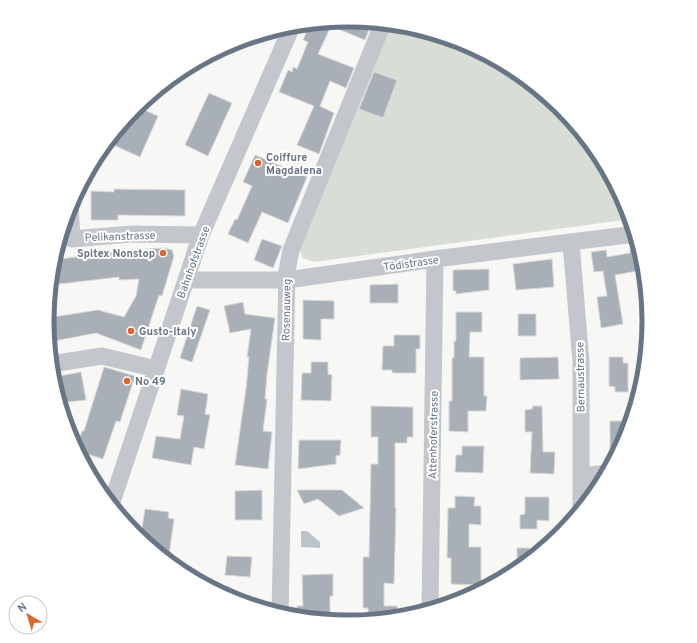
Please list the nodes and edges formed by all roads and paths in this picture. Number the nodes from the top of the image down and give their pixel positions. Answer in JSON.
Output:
{"nodes":[{"id":1,"x":380,"y":29,"type":"edge"},
{"id":2,"x":289,"y":33,"type":"edge"},
{"id":3,"x":201,"y":235,"type":"junction"},
{"id":4,"x":630,"y":235,"type":"edge"},
{"id":5,"x":65,"y":241,"type":"edge"},
{"id":6,"x":571,"y":243,"type":"junction"},
{"id":7,"x":435,"y":259,"type":"junction"},
{"id":8,"x":187,"y":276,"type":"junction"},
{"id":9,"x":287,"y":280,"type":"junction"},
{"id":10,"x":57,"y":363,"type":"edge"},
{"id":11,"x":156,"y":369,"type":"junction"},
{"id":12,"x":601,"y":474,"type":"edge"},
{"id":13,"x":581,"y":476,"type":"junction"},
{"id":14,"x":111,"y":495,"type":"edge"},
{"id":15,"x":581,"y":502,"type":"edge"},
{"id":16,"x":430,"y":604,"type":"edge"},
{"id":17,"x":280,"y":608,"type":"edge"}],
"edges":[{"from":1,"to":9,"type":"street","name":"Rosenauweg"},
{"from":2,"to":3,"type":"street","name":"Bahnhofstrasse"},
{"from":3,"to":5,"type":"street","name":"Pelikanstrasse"},
{"from":3,"to":8,"type":"street","name":"Bahnhofstrasse"},
{"from":4,"to":6,"type":"street","name":"Tödistrasse"},
{"from":6,"to":7,"type":"street","name":"Tödistrasse"},
{"from":6,"to":13,"type":"street","name":"Bernaustrasse"},
{"from":7,"to":9,"type":"street","name":"Tödistrasse"},
{"from":7,"to":16,"type":"street","name":"Attenhoferstrasse"},
{"from":8,"to":9,"type":"street","name":"Tödistrasse"},
{"from":8,"to":11,"type":"street","name":"Bahnhofstrasse"},
{"from":9,"to":17,"type":"street","name":"Rosenauweg"},
{"from":10,"to":11,"type":"street"},
{"from":11,"to":14,"type":"street","name":"Bahnhofstrasse"},
{"from":12,"to":13,"type":"street"},
{"from":13,"to":15,"type":"street","name":"Bernaustrasse"}]}
